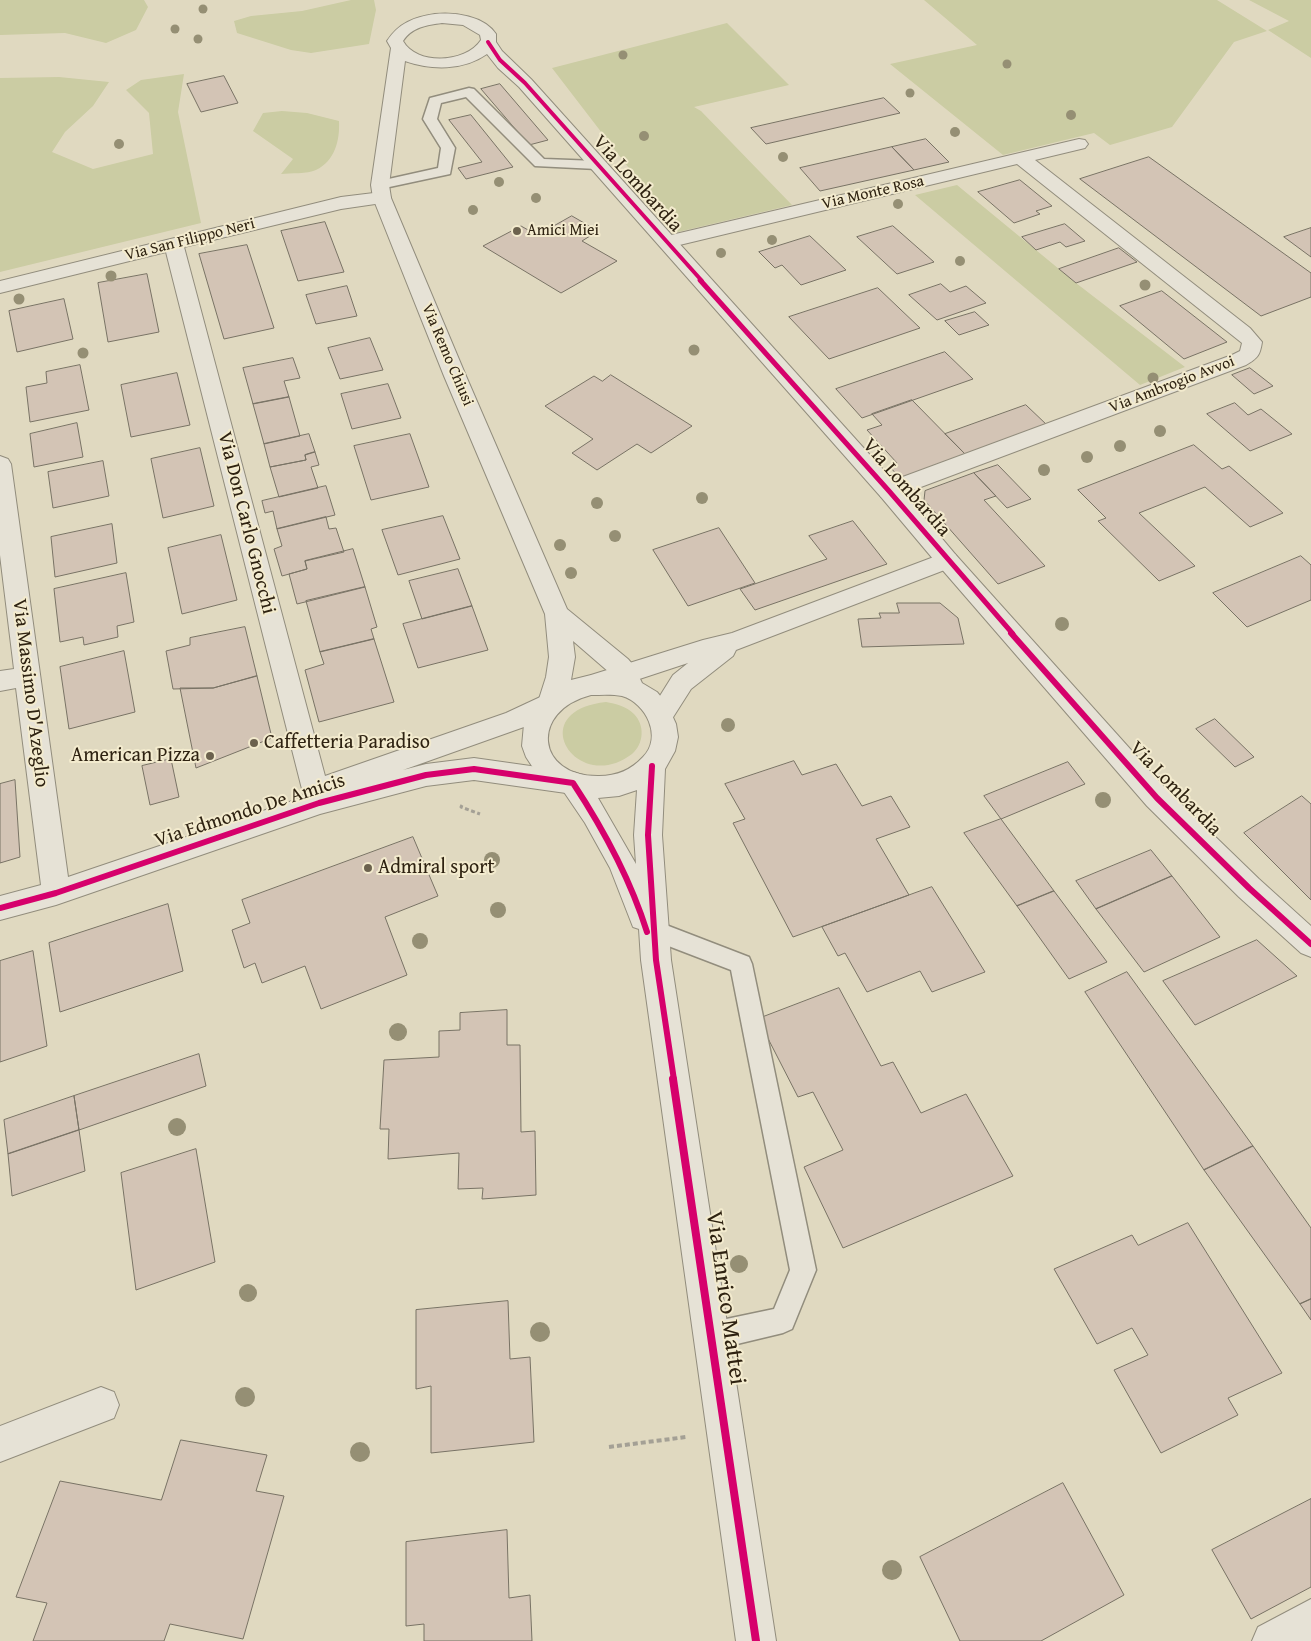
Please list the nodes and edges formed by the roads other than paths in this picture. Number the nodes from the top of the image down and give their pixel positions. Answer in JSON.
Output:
{"nodes":[{"id":1,"x":466,"y":7,"type":"dead end"},
{"id":2,"x":486,"y":35,"type":"junction"},
{"id":3,"x":398,"y":50,"type":"junction"},
{"id":4,"x":461,"y":60,"type":"junction"},
{"id":5,"x":443,"y":63,"type":"junction"},
{"id":6,"x":505,"y":67,"type":"junction"},
{"id":7,"x":394,"y":87,"type":"junction"},
{"id":8,"x":1079,"y":144,"type":"dead end"},
{"id":9,"x":1021,"y":158,"type":"junction"},
{"id":10,"x":597,"y":165,"type":"junction"},
{"id":11,"x":381,"y":191,"type":"junction"},
{"id":12,"x":667,"y":242,"type":"junction"},
{"id":13,"x":174,"y":244,"type":"junction"},
{"id":14,"x":0,"y":287,"type":"edge"},
{"id":15,"x":0,"y":464,"type":"edge"},
{"id":16,"x":888,"y":491,"type":"junction"},
{"id":17,"x":947,"y":560,"type":"junction"},
{"id":18,"x":558,"y":614,"type":"junction"},
{"id":19,"x":736,"y":641,"type":"junction"},
{"id":20,"x":28,"y":676,"type":"junction"},
{"id":21,"x":0,"y":681,"type":"edge"},
{"id":22,"x":629,"y":681,"type":"junction"},
{"id":23,"x":551,"y":702,"type":"junction"},
{"id":24,"x":661,"y":715,"type":"junction"},
{"id":25,"x":652,"y":766,"type":"junction"},
{"id":26,"x":574,"y":783,"type":"junction"},
{"id":27,"x":317,"y":797,"type":"junction"},
{"id":28,"x":56,"y":893,"type":"junction"},
{"id":29,"x":0,"y":908,"type":"edge"},
{"id":30,"x":1311,"y":944,"type":"edge"},
{"id":31,"x":654,"y":945,"type":"junction"},
{"id":32,"x":712,"y":1336,"type":"junction"},
{"id":33,"x":102,"y":1404,"type":"dead end"},
{"id":34,"x":0,"y":1444,"type":"edge"},
{"id":35,"x":1311,"y":1619,"type":"edge"},
{"id":36,"x":756,"y":1641,"type":"edge"},
{"id":37,"x":1272,"y":1641,"type":"edge"}],
"edges":[{"from":1,"to":2,"type":"street","name":"Via Lombardia"},
{"from":2,"to":3,"type":"street"},
{"from":2,"to":4,"type":"street","name":"Via Lombardia"},
{"from":2,"to":6,"type":"street","name":"Via Lombardia"},
{"from":3,"to":5,"type":"street","name":"Via Lombardia"},
{"from":3,"to":7,"type":"street"},
{"from":4,"to":5,"type":"street","name":"Via Lombardia"},
{"from":4,"to":6,"type":"street","name":"Via Lombardia"},
{"from":5,"to":7,"type":"street"},
{"from":6,"to":10,"type":"street","name":"Via Lombardia"},
{"from":7,"to":11,"type":"street"},
{"from":8,"to":9,"type":"street","name":"Via Monte Rosa"},
{"from":9,"to":12,"type":"street","name":"Via Monte Rosa"},
{"from":9,"to":16,"type":"street","name":"Via Ambrogio Avvoi"},
{"from":10,"to":11,"type":"lane"},
{"from":10,"to":12,"type":"street","name":"Via Lombardia"},
{"from":11,"to":13,"type":"street","name":"Via San Filippo Neri"},
{"from":11,"to":18,"type":"street","name":"Via Remo Chiusi"},
{"from":12,"to":16,"type":"street","name":"Via Lombardia"},
{"from":13,"to":14,"type":"street","name":"Via San Filippo Neri"},
{"from":13,"to":27,"type":"street","name":"Via Don Carlo Gnocchi"},
{"from":15,"to":20,"type":"street","name":"Via Massimo D'Azeglio"},
{"from":16,"to":17,"type":"street","name":"Via Lombardia"},
{"from":17,"to":19,"type":"street"},
{"from":17,"to":30,"type":"street","name":"Via Lombardia"},
{"from":18,"to":22,"type":"street","name":"Via Remo Chiusi"},
{"from":18,"to":23,"type":"street","name":"Via Remo Chiusi"},
{"from":19,"to":22,"type":"street"},
{"from":19,"to":24,"type":"street"},
{"from":20,"to":21,"type":"street"},
{"from":20,"to":28,"type":"street","name":"Via Massimo D'Azeglio"},
{"from":22,"to":23,"type":"street"},
{"from":22,"to":24,"type":"street"},
{"from":23,"to":26,"type":"street"},
{"from":23,"to":27,"type":"street","name":"Via Edmondo De Amicis"},
{"from":24,"to":25,"type":"street"},
{"from":25,"to":26,"type":"street"},
{"from":25,"to":31,"type":"street","name":"Via Enrico Mattei"},
{"from":26,"to":27,"type":"street","name":"Via Edmondo De Amicis"},
{"from":26,"to":31,"type":"street","name":"Via Enrico Mattei"},
{"from":27,"to":28,"type":"street","name":"Via Edmondo De Amicis"},
{"from":28,"to":29,"type":"street","name":"Via Edmondo De Amicis"},
{"from":31,"to":32,"type":"street","name":"Via Enrico Mattei"},
{"from":31,"to":32,"type":"lane"},
{"from":32,"to":36,"type":"street","name":"Via Enrico Mattei"},
{"from":33,"to":34,"type":"street"},
{"from":35,"to":37,"type":"street"}]}
